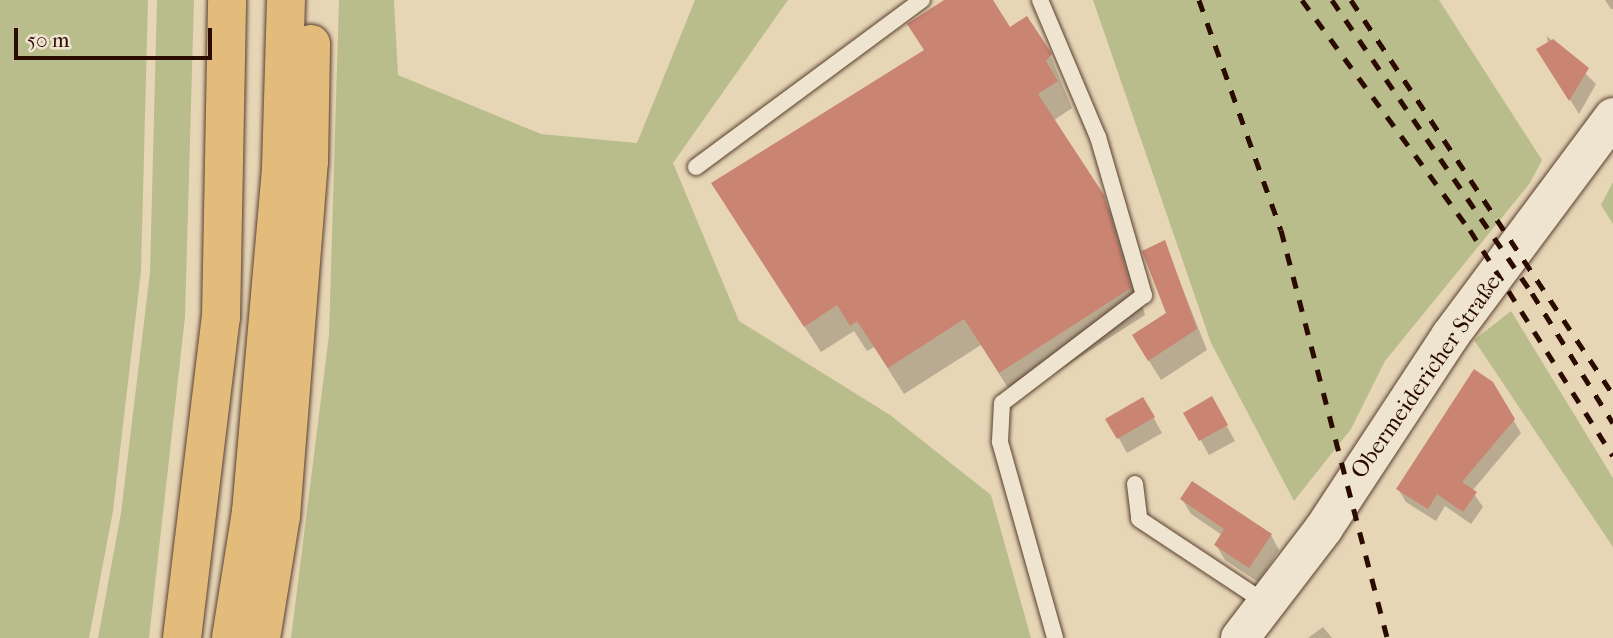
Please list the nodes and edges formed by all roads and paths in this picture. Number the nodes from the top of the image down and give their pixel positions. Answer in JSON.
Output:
{"nodes":[{"id":1,"x":227,"y":0,"type":"edge"},
{"id":2,"x":286,"y":0,"type":"edge"},
{"id":3,"x":311,"y":0,"type":"edge"},
{"id":4,"x":922,"y":0,"type":"edge"},
{"id":5,"x":1040,"y":0,"type":"edge"},
{"id":6,"x":1613,"y":117,"type":"edge"},
{"id":7,"x":696,"y":167,"type":"dead end"},
{"id":8,"x":1135,"y":484,"type":"dead end"},
{"id":9,"x":1268,"y":605,"type":"junction"},
{"id":10,"x":182,"y":638,"type":"edge"},
{"id":11,"x":230,"y":638,"type":"edge"},
{"id":12,"x":261,"y":638,"type":"edge"},
{"id":13,"x":1055,"y":638,"type":"edge"},
{"id":14,"x":1240,"y":638,"type":"edge"}],
"edges":[{"from":1,"to":10,"type":"highway"},
{"from":2,"to":11,"type":"highway"},
{"from":3,"to":12,"type":"highway"},
{"from":4,"to":7,"type":"lane"},
{"from":5,"to":13,"type":"lane"},
{"from":6,"to":9,"type":"main road","name":"Obermeidericher Straße"},
{"from":8,"to":9,"type":"lane"},
{"from":9,"to":14,"type":"main road","name":"Obermeidericher Straße"}]}
